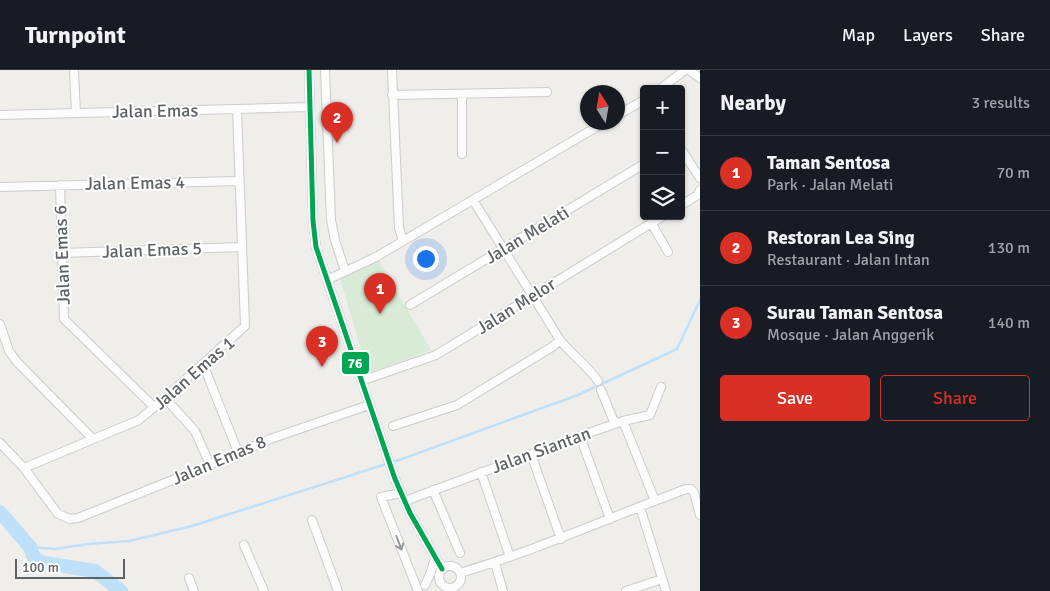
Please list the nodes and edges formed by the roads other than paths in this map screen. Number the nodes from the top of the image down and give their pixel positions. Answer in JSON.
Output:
{"nodes":[{"id":1,"x":74,"y":70,"type":"edge"},
{"id":2,"x":309,"y":70,"type":"edge"},
{"id":3,"x":325,"y":70,"type":"edge"},
{"id":4,"x":392,"y":70,"type":"edge"},
{"id":5,"x":685,"y":70,"type":"edge"},
{"id":6,"x":690,"y":70,"type":"edge"},
{"id":7,"x":700,"y":78,"type":"edge"},
{"id":8,"x":665,"y":85,"type":"edge"},
{"id":9,"x":547,"y":92,"type":"dead end"},
{"id":10,"x":462,"y":94,"type":"junction"},
{"id":11,"x":392,"y":95,"type":"junction"},
{"id":12,"x":640,"y":102,"type":"edge"},
{"id":13,"x":310,"y":107,"type":"junction"},
{"id":14,"x":237,"y":109,"type":"junction"},
{"id":15,"x":625,"y":111,"type":"edge"},
{"id":16,"x":76,"y":113,"type":"junction"},
{"id":17,"x":0,"y":115,"type":"edge"},
{"id":18,"x":591,"y":130,"type":"edge"},
{"id":19,"x":310,"y":134,"type":"junction"},
{"id":20,"x":327,"y":134,"type":"junction"},
{"id":21,"x":462,"y":154,"type":"dead end"},
{"id":22,"x":685,"y":155,"type":"edge"},
{"id":23,"x":640,"y":166,"type":"edge"},
{"id":24,"x":700,"y":178,"type":"edge"},
{"id":25,"x":239,"y":181,"type":"junction"},
{"id":26,"x":60,"y":185,"type":"junction"},
{"id":27,"x":0,"y":187,"type":"edge"},
{"id":28,"x":700,"y":190,"type":"edge"},
{"id":29,"x":473,"y":200,"type":"junction"},
{"id":30,"x":685,"y":203,"type":"edge"},
{"id":31,"x":658,"y":220,"type":"edge"},
{"id":32,"x":652,"y":224,"type":"junction"},
{"id":33,"x":403,"y":241,"type":"junction"},
{"id":34,"x":242,"y":247,"type":"junction"},
{"id":35,"x":503,"y":249,"type":"junction"},
{"id":36,"x":668,"y":252,"type":"dead end"},
{"id":37,"x":62,"y":253,"type":"junction"},
{"id":38,"x":345,"y":271,"type":"junction"},
{"id":39,"x":327,"y":280,"type":"junction"},
{"id":40,"x":532,"y":296,"type":"junction"},
{"id":41,"x":410,"y":305,"type":"dead end"},
{"id":42,"x":0,"y":324,"type":"edge"},
{"id":43,"x":560,"y":340,"type":"junction"},
{"id":44,"x":203,"y":364,"type":"junction"},
{"id":45,"x":361,"y":381,"type":"junction"},
{"id":46,"x":598,"y":381,"type":"dead end"},
{"id":47,"x":661,"y":386,"type":"dead end"},
{"id":48,"x":601,"y":390,"type":"dead end"},
{"id":49,"x":165,"y":398,"type":"junction"},
{"id":50,"x":369,"y":405,"type":"junction"},
{"id":51,"x":154,"y":408,"type":"junction"},
{"id":52,"x":623,"y":421,"type":"junction"},
{"id":53,"x":615,"y":424,"type":"junction"},
{"id":54,"x":393,"y":426,"type":"dead end"},
{"id":55,"x":580,"y":436,"type":"junction"},
{"id":56,"x":93,"y":440,"type":"junction"},
{"id":57,"x":0,"y":443,"type":"edge"},
{"id":58,"x":238,"y":452,"type":"junction"},
{"id":59,"x":531,"y":454,"type":"junction"},
{"id":60,"x":210,"y":465,"type":"junction"},
{"id":61,"x":24,"y":468,"type":"junction"},
{"id":62,"x":481,"y":472,"type":"junction"},
{"id":63,"x":433,"y":490,"type":"junction"},
{"id":64,"x":402,"y":493,"type":"junction"},
{"id":65,"x":405,"y":501,"type":"junction"},
{"id":66,"x":655,"y":501,"type":"junction"},
{"id":67,"x":640,"y":507,"type":"junction"},
{"id":68,"x":700,"y":515,"type":"edge"},
{"id":69,"x":610,"y":519,"type":"junction"},
{"id":70,"x":312,"y":520,"type":"dead end"},
{"id":71,"x":561,"y":539,"type":"junction"},
{"id":72,"x":244,"y":544,"type":"dead end"},
{"id":73,"x":460,"y":553,"type":"dead end"},
{"id":74,"x":510,"y":557,"type":"junction"},
{"id":75,"x":435,"y":558,"type":"junction"},
{"id":76,"x":495,"y":563,"type":"junction"},
{"id":77,"x":442,"y":569,"type":"junction"},
{"id":78,"x":460,"y":574,"type":"junction"},
{"id":79,"x":189,"y":578,"type":"dead end"},
{"id":80,"x":438,"y":579,"type":"junction"},
{"id":81,"x":662,"y":579,"type":"junction"},
{"id":82,"x":458,"y":584,"type":"junction"},
{"id":83,"x":418,"y":589,"type":"edge"},
{"id":84,"x":640,"y":589,"type":"edge"},
{"id":85,"x":194,"y":591,"type":"edge"},
{"id":86,"x":264,"y":591,"type":"edge"},
{"id":87,"x":338,"y":591,"type":"edge"},
{"id":88,"x":464,"y":591,"type":"edge"},
{"id":89,"x":503,"y":591,"type":"edge"},
{"id":90,"x":626,"y":591,"type":"edge"},
{"id":91,"x":666,"y":591,"type":"edge"}],
"edges":[{"from":1,"to":16,"type":"street"},
{"from":2,"to":13,"type":"street"},
{"from":3,"to":20,"type":"street"},
{"from":4,"to":11,"type":"street"},
{"from":5,"to":8,"type":"street"},
{"from":6,"to":7,"type":"street"},
{"from":9,"to":10,"type":"street"},
{"from":10,"to":11,"type":"street"},
{"from":10,"to":21,"type":"street"},
{"from":11,"to":33,"type":"street"},
{"from":12,"to":15,"type":"street"},
{"from":13,"to":14,"type":"street","name":"Jalan Emas"},
{"from":13,"to":19,"type":"street"},
{"from":14,"to":16,"type":"street","name":"Jalan Emas"},
{"from":14,"to":25,"type":"street","name":"Jalan Emas 1"},
{"from":16,"to":17,"type":"street","name":"Jalan Emas"},
{"from":18,"to":29,"type":"street"},
{"from":19,"to":20,"type":"street"},
{"from":19,"to":39,"type":"street"},
{"from":20,"to":38,"type":"street"},
{"from":22,"to":24,"type":"street"},
{"from":23,"to":35,"type":"street","name":"Jalan Melati"},
{"from":25,"to":26,"type":"street","name":"Jalan Emas 4"},
{"from":25,"to":34,"type":"street","name":"Jalan Emas 1"},
{"from":26,"to":27,"type":"street","name":"Jalan Emas 4"},
{"from":26,"to":37,"type":"street","name":"Jalan Emas 6"},
{"from":28,"to":30,"type":"street"},
{"from":29,"to":33,"type":"street"},
{"from":29,"to":35,"type":"street"},
{"from":31,"to":32,"type":"street","name":"Jalan Melor"},
{"from":32,"to":36,"type":"street"},
{"from":32,"to":40,"type":"street","name":"Jalan Melor"},
{"from":33,"to":38,"type":"street"},
{"from":34,"to":37,"type":"street","name":"Jalan Emas 5"},
{"from":34,"to":44,"type":"street","name":"Jalan Emas 1"},
{"from":35,"to":40,"type":"street"},
{"from":35,"to":41,"type":"street","name":"Jalan Melati"},
{"from":37,"to":51,"type":"street","name":"Jalan Emas 6"},
{"from":38,"to":39,"type":"street"},
{"from":39,"to":45,"type":"street"},
{"from":40,"to":43,"type":"street"},
{"from":40,"to":45,"type":"street","name":"Jalan Melor"},
{"from":42,"to":56,"type":"street"},
{"from":43,"to":46,"type":"street"},
{"from":43,"to":54,"type":"street"},
{"from":44,"to":49,"type":"street","name":"Jalan Emas 1"},
{"from":44,"to":58,"type":"street"},
{"from":45,"to":50,"type":"street"},
{"from":47,"to":52,"type":"street","name":"Jalan Siantan"},
{"from":48,"to":53,"type":"street"},
{"from":49,"to":51,"type":"street","name":"Jalan Emas 1"},
{"from":49,"to":60,"type":"street"},
{"from":50,"to":58,"type":"street","name":"Jalan Emas 8"},
{"from":50,"to":64,"type":"street"},
{"from":51,"to":56,"type":"street","name":"Jalan Emas 1"},
{"from":52,"to":53,"type":"street","name":"Jalan Siantan"},
{"from":52,"to":66,"type":"street"},
{"from":53,"to":55,"type":"street","name":"Jalan Siantan"},
{"from":55,"to":59,"type":"street","name":"Jalan Siantan"},
{"from":55,"to":69,"type":"street"},
{"from":56,"to":61,"type":"street","name":"Jalan Emas 1"},
{"from":57,"to":61,"type":"street"},
{"from":58,"to":60,"type":"street","name":"Jalan Emas 8"},
{"from":59,"to":62,"type":"street","name":"Jalan Siantan"},
{"from":59,"to":71,"type":"street"},
{"from":60,"to":61,"type":"street","name":"Jalan Emas 8"},
{"from":62,"to":63,"type":"street","name":"Jalan Siantan"},
{"from":62,"to":74,"type":"street"},
{"from":63,"to":65,"type":"street","name":"Jalan Siantan"},
{"from":63,"to":73,"type":"street"},
{"from":64,"to":65,"type":"street"},
{"from":64,"to":83,"type":"street","one_way":true},
{"from":65,"to":75,"type":"street"},
{"from":66,"to":67,"type":"street"},
{"from":66,"to":68,"type":"street"},
{"from":67,"to":69,"type":"street"},
{"from":67,"to":81,"type":"street"},
{"from":69,"to":71,"type":"street"},
{"from":70,"to":87,"type":"street"},
{"from":71,"to":74,"type":"street"},
{"from":72,"to":86,"type":"street"},
{"from":74,"to":76,"type":"street"},
{"from":75,"to":77,"type":"street"},
{"from":75,"to":83,"type":"street"},
{"from":76,"to":78,"type":"street"},
{"from":76,"to":89,"type":"street"},
{"from":77,"to":78,"type":"street"},
{"from":77,"to":80,"type":"street"},
{"from":78,"to":82,"type":"street"},
{"from":79,"to":85,"type":"street"},
{"from":80,"to":82,"type":"street"},
{"from":80,"to":83,"type":"street"},
{"from":81,"to":84,"type":"street"},
{"from":81,"to":91,"type":"street"},
{"from":82,"to":88,"type":"street"},
{"from":84,"to":90,"type":"street"}]}
